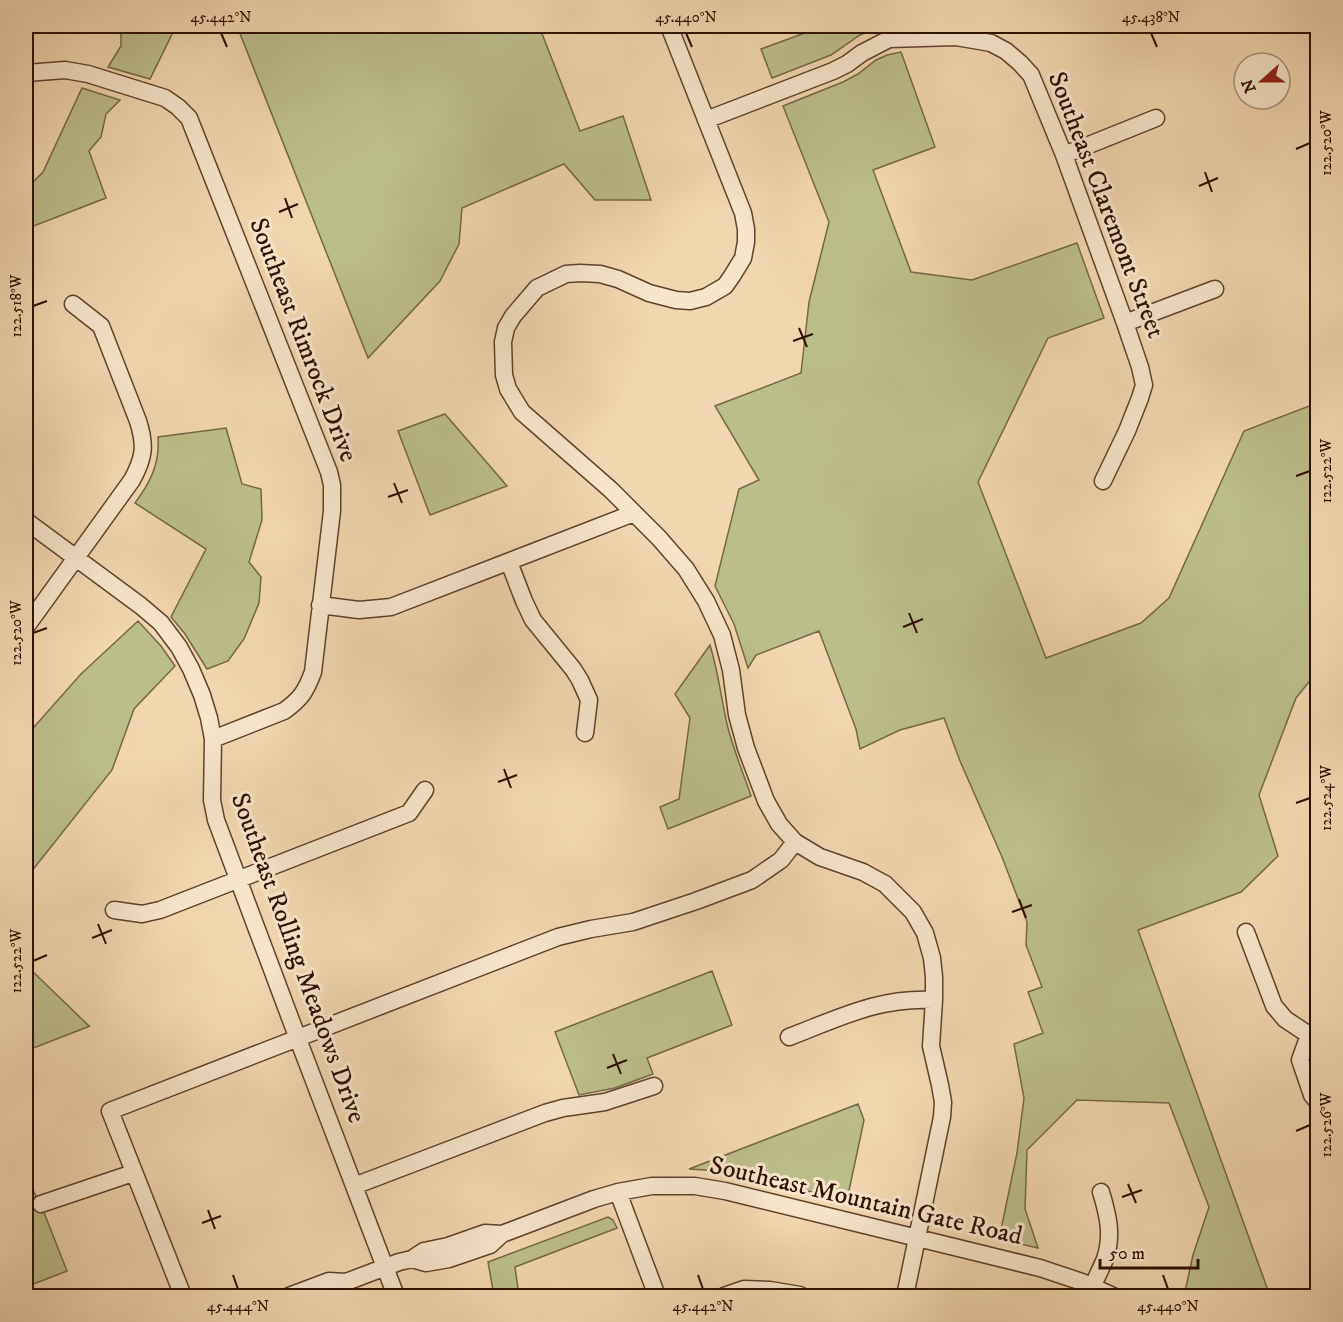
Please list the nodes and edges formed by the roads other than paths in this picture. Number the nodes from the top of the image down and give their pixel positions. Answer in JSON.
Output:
{"nodes":[{"id":1,"x":669,"y":26,"type":"edge"},
{"id":2,"x":26,"y":73,"type":"edge"},
{"id":3,"x":1156,"y":118,"type":"dead end"},
{"id":4,"x":706,"y":120,"type":"junction"},
{"id":5,"x":1064,"y":155,"type":"junction"},
{"id":6,"x":1215,"y":289,"type":"dead end"},
{"id":7,"x":73,"y":304,"type":"dead end"},
{"id":8,"x":1125,"y":323,"type":"junction"},
{"id":9,"x":1103,"y":481,"type":"dead end"},
{"id":10,"x":634,"y":513,"type":"junction"},
{"id":11,"x":26,"y":521,"type":"edge"},
{"id":12,"x":76,"y":557,"type":"junction"},
{"id":13,"x":509,"y":562,"type":"junction"},
{"id":14,"x":320,"y":605,"type":"junction"},
{"id":15,"x":26,"y":627,"type":"edge"},
{"id":16,"x":585,"y":733,"type":"dead end"},
{"id":17,"x":213,"y":739,"type":"junction"},
{"id":18,"x":425,"y":790,"type":"dead end"},
{"id":19,"x":795,"y":842,"type":"junction"},
{"id":20,"x":239,"y":880,"type":"junction"},
{"id":21,"x":114,"y":910,"type":"dead end"},
{"id":22,"x":1246,"y":932,"type":"dead end"},
{"id":23,"x":934,"y":1000,"type":"junction"},
{"id":24,"x":789,"y":1037,"type":"dead end"},
{"id":25,"x":298,"y":1039,"type":"junction"},
{"id":26,"x":654,"y":1086,"type":"dead end"},
{"id":27,"x":1317,"y":1102,"type":"edge"},
{"id":28,"x":133,"y":1173,"type":"junction"},
{"id":29,"x":354,"y":1186,"type":"junction"},
{"id":30,"x":618,"y":1191,"type":"junction"},
{"id":31,"x":1101,"y":1192,"type":"dead end"},
{"id":32,"x":41,"y":1204,"type":"dead end"},
{"id":33,"x":918,"y":1238,"type":"junction"},
{"id":34,"x":385,"y":1267,"type":"junction"},
{"id":35,"x":346,"y":1282,"type":"junction"},
{"id":36,"x":1090,"y":1291,"type":"edge"},
{"id":37,"x":800,"y":1295,"type":"edge"},
{"id":38,"x":183,"y":1296,"type":"edge"},
{"id":39,"x":289,"y":1296,"type":"edge"},
{"id":40,"x":326,"y":1296,"type":"edge"},
{"id":41,"x":396,"y":1296,"type":"edge"},
{"id":42,"x":657,"y":1296,"type":"edge"},
{"id":43,"x":724,"y":1296,"type":"edge"},
{"id":44,"x":905,"y":1296,"type":"edge"},
{"id":45,"x":1113,"y":1296,"type":"edge"}],
"edges":[{"from":1,"to":4,"type":"street"},
{"from":2,"to":14,"type":"street","name":"Southeast Rimrock Drive"},
{"from":3,"to":5,"type":"street"},
{"from":4,"to":5,"type":"street","name":"Southeast Claremont Street"},
{"from":4,"to":10,"type":"street"},
{"from":5,"to":8,"type":"street","name":"Southeast Claremont Street"},
{"from":6,"to":8,"type":"street"},
{"from":7,"to":12,"type":"street"},
{"from":8,"to":9,"type":"street","name":"Southeast Claremont Street"},
{"from":10,"to":13,"type":"street"},
{"from":10,"to":19,"type":"street"},
{"from":11,"to":12,"type":"street","name":"Southeast Rolling Meadows Drive"},
{"from":12,"to":15,"type":"street"},
{"from":12,"to":17,"type":"street","name":"Southeast Rolling Meadows Drive"},
{"from":13,"to":14,"type":"street"},
{"from":13,"to":16,"type":"street"},
{"from":14,"to":17,"type":"street","name":"Southeast Rimrock Drive"},
{"from":17,"to":20,"type":"street","name":"Southeast Rolling Meadows Drive"},
{"from":18,"to":20,"type":"street"},
{"from":19,"to":23,"type":"street"},
{"from":19,"to":25,"type":"street"},
{"from":20,"to":21,"type":"street"},
{"from":20,"to":25,"type":"street","name":"Southeast Rolling Meadows Drive"},
{"from":22,"to":27,"type":"street"},
{"from":23,"to":24,"type":"street"},
{"from":23,"to":33,"type":"street"},
{"from":25,"to":28,"type":"street"},
{"from":25,"to":29,"type":"street","name":"Southeast Rolling Meadows Drive"},
{"from":26,"to":29,"type":"street"},
{"from":28,"to":32,"type":"street"},
{"from":28,"to":38,"type":"street"},
{"from":29,"to":34,"type":"street","name":"Southeast Rolling Meadows Drive"},
{"from":30,"to":33,"type":"street","name":"Southeast Mountain Gate Road"},
{"from":30,"to":34,"type":"street","name":"Southeast Mountain Gate Road"},
{"from":30,"to":42,"type":"street"},
{"from":31,"to":36,"type":"street"},
{"from":33,"to":36,"type":"street","name":"Southeast Mountain Gate Road"},
{"from":33,"to":44,"type":"street"},
{"from":34,"to":35,"type":"street","name":"Southeast Mountain Gate Road"},
{"from":34,"to":41,"type":"street","name":"Southeast Rolling Meadows Drive"},
{"from":35,"to":39,"type":"street","name":"Southeast Mountain Gate Road"},
{"from":35,"to":40,"type":"street","name":"Southeast Mountain Gate Road"},
{"from":36,"to":45,"type":"street","name":"Southeast Mountain Gate Road"},
{"from":37,"to":43,"type":"street"}]}
